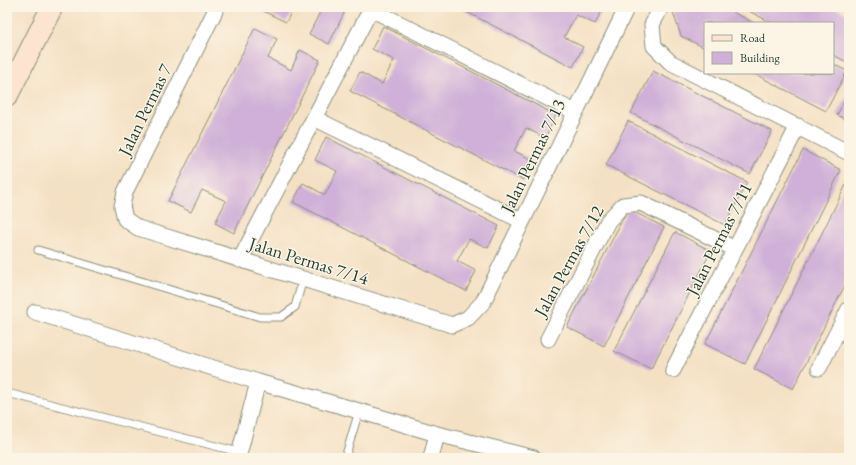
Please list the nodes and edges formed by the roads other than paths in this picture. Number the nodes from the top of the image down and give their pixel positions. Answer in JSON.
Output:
{"nodes":[{"id":1,"x":52,"y":7,"type":"edge"},
{"id":2,"x":217,"y":7,"type":"edge"},
{"id":3,"x":627,"y":7,"type":"edge"},
{"id":4,"x":661,"y":7,"type":"edge"},
{"id":5,"x":372,"y":8,"type":"edge"},
{"id":6,"x":7,"y":96,"type":"edge"},
{"id":7,"x":576,"y":112,"type":"junction"},
{"id":8,"x":314,"y":118,"type":"junction"},
{"id":9,"x":798,"y":126,"type":"junction"},
{"id":10,"x":849,"y":152,"type":"edge"},
{"id":11,"x":522,"y":221,"type":"junction"},
{"id":12,"x":138,"y":228,"type":"joint"},
{"id":13,"x":735,"y":249,"type":"junction"},
{"id":14,"x":38,"y":250,"type":"dead end"},
{"id":15,"x":240,"y":260,"type":"junction"},
{"id":16,"x":304,"y":279,"type":"junction"},
{"id":17,"x":849,"y":309,"type":"edge"},
{"id":18,"x":35,"y":312,"type":"dead end"},
{"id":19,"x":468,"y":318,"type":"joint"},
{"id":20,"x":548,"y":339,"type":"dead end"},
{"id":21,"x":820,"y":368,"type":"dead end"},
{"id":22,"x":673,"y":370,"type":"dead end"},
{"id":23,"x":258,"y":382,"type":"junction"},
{"id":24,"x":7,"y":393,"type":"edge"},
{"id":25,"x":359,"y":411,"type":"junction"},
{"id":26,"x":438,"y":434,"type":"junction"},
{"id":27,"x":239,"y":455,"type":"edge"},
{"id":28,"x":525,"y":457,"type":"edge"},
{"id":29,"x":345,"y":458,"type":"edge"},
{"id":30,"x":431,"y":458,"type":"edge"}],
"edges":[{"from":1,"to":6,"type":"main road"},
{"from":2,"to":12,"type":"street","name":"Jalan Permas 7"},
{"from":3,"to":7,"type":"street","name":"Jalan Permas 7/13"},
{"from":4,"to":9,"type":"street"},
{"from":5,"to":7,"type":"street"},
{"from":5,"to":8,"type":"street"},
{"from":7,"to":11,"type":"street","name":"Jalan Permas 7/13"},
{"from":8,"to":11,"type":"street"},
{"from":8,"to":15,"type":"street"},
{"from":9,"to":10,"type":"street"},
{"from":9,"to":13,"type":"street","name":"Jalan Permas 7/11"},
{"from":11,"to":19,"type":"street","name":"Jalan Permas 7/13"},
{"from":12,"to":15,"type":"street","name":"Jalan Permas 7/14"},
{"from":13,"to":20,"type":"street","name":"Jalan Permas 7/12"},
{"from":13,"to":22,"type":"street","name":"Jalan Permas 7/11"},
{"from":14,"to":16,"type":"lane"},
{"from":15,"to":16,"type":"street","name":"Jalan Permas 7/14"},
{"from":16,"to":19,"type":"street","name":"Jalan Permas 7/14"},
{"from":17,"to":21,"type":"street"},
{"from":18,"to":23,"type":"street"},
{"from":23,"to":25,"type":"street"},
{"from":23,"to":27,"type":"street"},
{"from":24,"to":27,"type":"lane"},
{"from":25,"to":26,"type":"street"},
{"from":25,"to":29,"type":"lane"},
{"from":26,"to":28,"type":"street"},
{"from":26,"to":30,"type":"street"}]}
